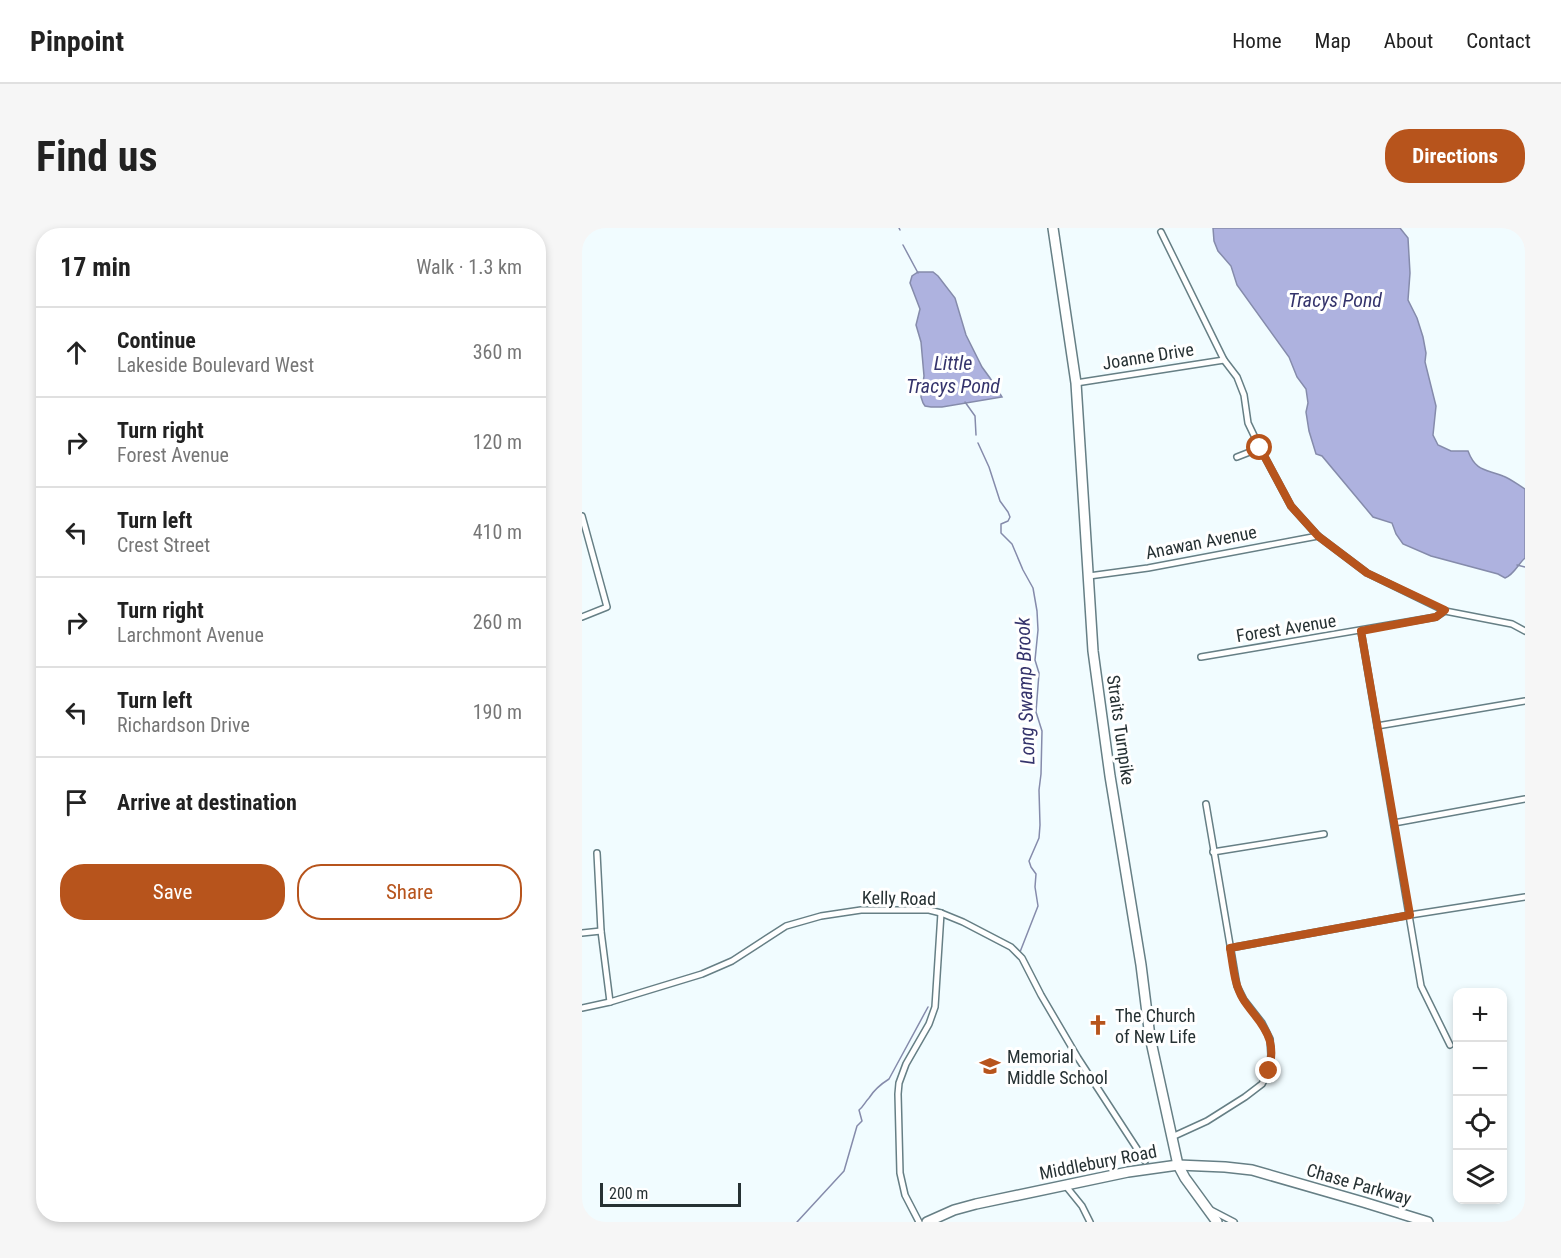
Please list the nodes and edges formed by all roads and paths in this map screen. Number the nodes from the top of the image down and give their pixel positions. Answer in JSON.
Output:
{"nodes":[{"id":1,"x":1053,"y":228,"type":"edge"},
{"id":2,"x":1161,"y":232,"type":"dead end"},
{"id":3,"x":1224,"y":360,"type":"junction"},
{"id":4,"x":1076,"y":383,"type":"junction"},
{"id":5,"x":1260,"y":448,"type":"junction"},
{"id":6,"x":1238,"y":457,"type":"dead end"},
{"id":7,"x":582,"y":516,"type":"edge"},
{"id":8,"x":1318,"y":536,"type":"junction"},
{"id":9,"x":1089,"y":576,"type":"junction"},
{"id":10,"x":1445,"y":610,"type":"junction"},
{"id":11,"x":582,"y":617,"type":"edge"},
{"id":12,"x":1361,"y":631,"type":"junction"},
{"id":13,"x":1525,"y":631,"type":"edge"},
{"id":14,"x":1201,"y":657,"type":"dead end"},
{"id":15,"x":1525,"y":701,"type":"edge"},
{"id":16,"x":1377,"y":726,"type":"junction"},
{"id":17,"x":1525,"y":800,"type":"edge"},
{"id":18,"x":1206,"y":804,"type":"dead end"},
{"id":19,"x":1394,"y":823,"type":"junction"},
{"id":20,"x":1324,"y":834,"type":"dead end"},
{"id":21,"x":1213,"y":852,"type":"junction"},
{"id":22,"x":597,"y":853,"type":"dead end"},
{"id":23,"x":1525,"y":897,"type":"edge"},
{"id":24,"x":941,"y":913,"type":"junction"},
{"id":25,"x":1410,"y":915,"type":"junction"},
{"id":26,"x":601,"y":931,"type":"junction"},
{"id":27,"x":582,"y":933,"type":"edge"},
{"id":28,"x":1230,"y":948,"type":"junction"},
{"id":29,"x":610,"y":1002,"type":"junction"},
{"id":30,"x":582,"y":1008,"type":"edge"},
{"id":31,"x":1450,"y":1045,"type":"dead end"},
{"id":32,"x":1172,"y":1137,"type":"junction"},
{"id":33,"x":1145,"y":1161,"type":"dead end"},
{"id":34,"x":1178,"y":1165,"type":"junction"},
{"id":35,"x":1280,"y":1178,"type":"joint"},
{"id":36,"x":1065,"y":1185,"type":"junction"},
{"id":37,"x":1208,"y":1208,"type":"junction"},
{"id":38,"x":919,"y":1222,"type":"edge"},
{"id":39,"x":927,"y":1222,"type":"edge"},
{"id":40,"x":1090,"y":1222,"type":"edge"},
{"id":41,"x":1217,"y":1222,"type":"edge"},
{"id":42,"x":1234,"y":1222,"type":"edge"},
{"id":43,"x":1428,"y":1222,"type":"edge"}],
"edges":[{"from":1,"to":4,"type":"main road","name":"Straits Turnpike"},
{"from":2,"to":3,"type":"street"},
{"from":3,"to":4,"type":"street","name":"Joanne Drive"},
{"from":3,"to":5,"type":"street"},
{"from":4,"to":9,"type":"main road","name":"Straits Turnpike"},
{"from":5,"to":6,"type":"street"},
{"from":5,"to":8,"type":"street"},
{"from":7,"to":11,"type":"street"},
{"from":8,"to":9,"type":"street","name":"Anawan Avenue"},
{"from":8,"to":10,"type":"street"},
{"from":9,"to":32,"type":"main road","name":"Straits Turnpike"},
{"from":10,"to":12,"type":"street","name":"Forest Avenue"},
{"from":10,"to":13,"type":"street"},
{"from":12,"to":14,"type":"street","name":"Forest Avenue"},
{"from":12,"to":16,"type":"street"},
{"from":15,"to":16,"type":"street"},
{"from":16,"to":19,"type":"street"},
{"from":17,"to":19,"type":"street"},
{"from":18,"to":21,"type":"street"},
{"from":19,"to":25,"type":"street"},
{"from":20,"to":21,"type":"street"},
{"from":21,"to":28,"type":"street"},
{"from":22,"to":26,"type":"street"},
{"from":23,"to":25,"type":"street"},
{"from":24,"to":29,"type":"street","name":"Kelly Road"},
{"from":24,"to":33,"type":"street","name":"Kelly Road"},
{"from":24,"to":38,"type":"street"},
{"from":25,"to":28,"type":"street"},
{"from":25,"to":31,"type":"street"},
{"from":26,"to":27,"type":"street"},
{"from":26,"to":29,"type":"street"},
{"from":28,"to":32,"type":"street"},
{"from":29,"to":30,"type":"street","name":"Kelly Road"},
{"from":32,"to":34,"type":"main road","name":"Straits Turnpike"},
{"from":34,"to":35,"type":"main road","name":"Middlebury Road"},
{"from":34,"to":36,"type":"main road","name":"Middlebury Road"},
{"from":34,"to":37,"type":"main road","name":"Straits Turnpike"},
{"from":35,"to":43,"type":"main road","name":"Chase Parkway"},
{"from":36,"to":39,"type":"main road","name":"Middlebury Road"},
{"from":36,"to":40,"type":"street"},
{"from":37,"to":41,"type":"main road","name":"Straits Turnpike"},
{"from":37,"to":42,"type":"street"}]}
